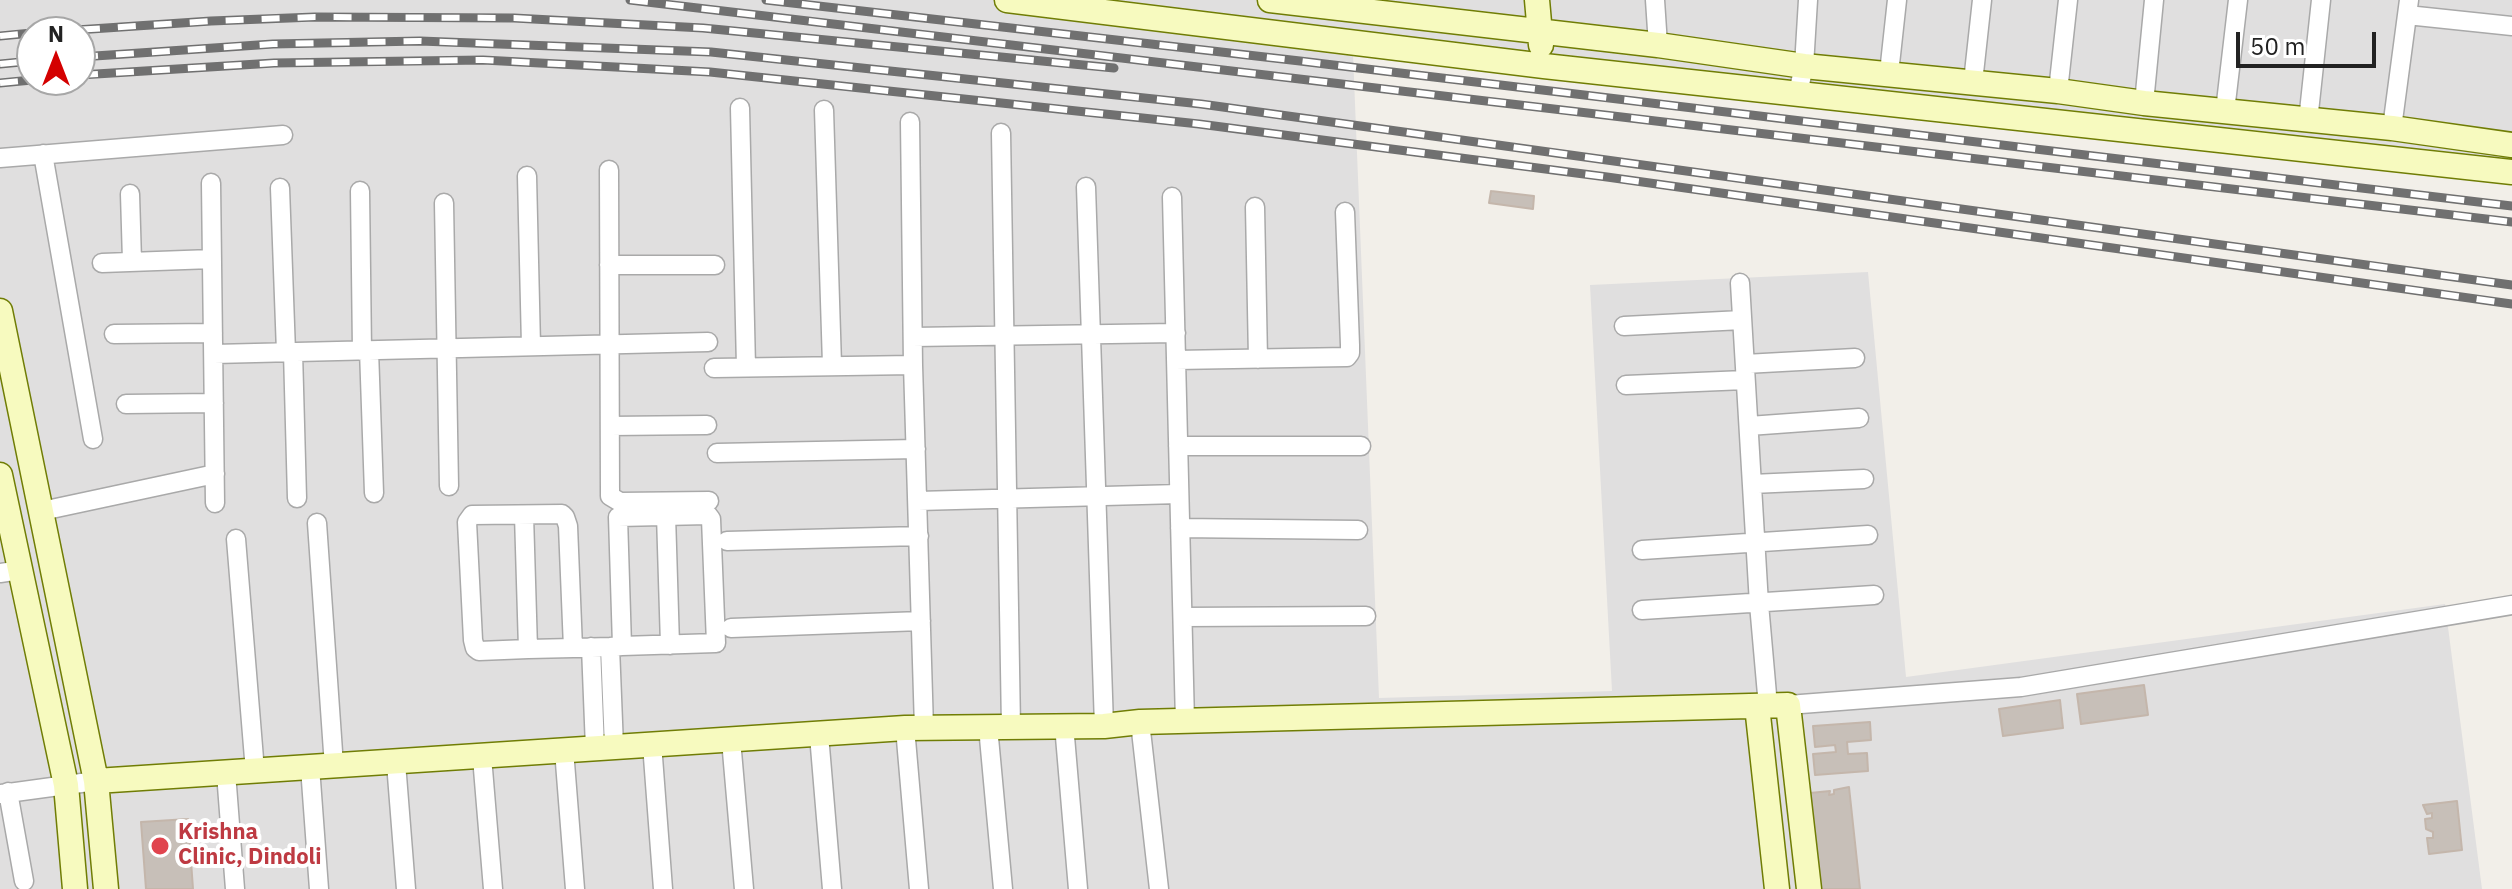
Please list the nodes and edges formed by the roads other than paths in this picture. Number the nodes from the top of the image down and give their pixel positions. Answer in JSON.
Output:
{"nodes":[{"id":1,"x":1007,"y":0,"type":"edge"},
{"id":2,"x":1270,"y":0,"type":"edge"},
{"id":3,"x":1537,"y":0,"type":"edge"},
{"id":4,"x":1655,"y":0,"type":"edge"},
{"id":5,"x":1808,"y":0,"type":"edge"},
{"id":6,"x":1897,"y":0,"type":"edge"},
{"id":7,"x":1982,"y":0,"type":"edge"},
{"id":8,"x":2068,"y":0,"type":"edge"},
{"id":9,"x":2154,"y":0,"type":"edge"},
{"id":10,"x":2238,"y":0,"type":"edge"},
{"id":11,"x":2321,"y":0,"type":"edge"},
{"id":12,"x":1304,"y":2,"type":"edge"},
{"id":13,"x":2408,"y":7,"type":"edge"},
{"id":14,"x":1397,"y":8,"type":"edge"},
{"id":15,"x":2512,"y":26,"type":"edge"},
{"id":16,"x":1539,"y":32,"type":"junction"},
{"id":17,"x":1658,"y":45,"type":"junction"},
{"id":18,"x":1544,"y":66,"type":"junction"},
{"id":19,"x":1804,"y":66,"type":"junction"},
{"id":20,"x":1889,"y":73,"type":"junction"},
{"id":21,"x":1973,"y":82,"type":"junction"},
{"id":22,"x":2058,"y":91,"type":"junction"},
{"id":23,"x":1798,"y":93,"type":"junction"},
{"id":24,"x":2144,"y":103,"type":"junction"},
{"id":25,"x":740,"y":108,"type":"dead end"},
{"id":26,"x":824,"y":110,"type":"dead end"},
{"id":27,"x":2225,"y":111,"type":"junction"},
{"id":28,"x":2308,"y":121,"type":"junction"},
{"id":29,"x":910,"y":122,"type":"dead end"},
{"id":30,"x":2392,"y":128,"type":"junction"},
{"id":31,"x":1001,"y":133,"type":"dead end"},
{"id":32,"x":283,"y":135,"type":"dead end"},
{"id":33,"x":2512,"y":145,"type":"edge"},
{"id":34,"x":43,"y":154,"type":"junction"},
{"id":35,"x":0,"y":158,"type":"edge"},
{"id":36,"x":609,"y":170,"type":"dead end"},
{"id":37,"x":2512,"y":172,"type":"edge"},
{"id":38,"x":527,"y":176,"type":"dead end"},
{"id":39,"x":211,"y":183,"type":"dead end"},
{"id":40,"x":1086,"y":187,"type":"dead end"},
{"id":41,"x":280,"y":188,"type":"dead end"},
{"id":42,"x":360,"y":191,"type":"dead end"},
{"id":43,"x":130,"y":194,"type":"dead end"},
{"id":44,"x":1172,"y":197,"type":"dead end"},
{"id":45,"x":444,"y":203,"type":"dead end"},
{"id":46,"x":1255,"y":207,"type":"dead end"},
{"id":47,"x":1345,"y":212,"type":"dead end"},
{"id":48,"x":212,"y":259,"type":"junction"},
{"id":49,"x":132,"y":261,"type":"junction"},
{"id":50,"x":102,"y":263,"type":"dead end"},
{"id":51,"x":609,"y":265,"type":"junction"},
{"id":52,"x":715,"y":265,"type":"dead end"},
{"id":53,"x":1740,"y":283,"type":"dead end"},
{"id":54,"x":0,"y":311,"type":"edge"},
{"id":55,"x":1742,"y":320,"type":"junction"},
{"id":56,"x":1624,"y":326,"type":"dead end"},
{"id":57,"x":213,"y":333,"type":"junction"},
{"id":58,"x":1176,"y":333,"type":"junction"},
{"id":59,"x":114,"y":334,"type":"dead end"},
{"id":60,"x":1091,"y":335,"type":"junction"},
{"id":61,"x":1004,"y":336,"type":"junction"},
{"id":62,"x":913,"y":337,"type":"junction"},
{"id":63,"x":708,"y":342,"type":"dead end"},
{"id":64,"x":609,"y":344,"type":"junction"},
{"id":65,"x":531,"y":346,"type":"junction"},
{"id":66,"x":447,"y":348,"type":"junction"},
{"id":67,"x":365,"y":350,"type":"junction"},
{"id":68,"x":289,"y":352,"type":"junction"},
{"id":69,"x":214,"y":354,"type":"junction"},
{"id":70,"x":1855,"y":358,"type":"dead end"},
{"id":71,"x":1258,"y":359,"type":"junction"},
{"id":72,"x":1176,"y":360,"type":"junction"},
{"id":73,"x":832,"y":365,"type":"junction"},
{"id":74,"x":913,"y":365,"type":"junction"},
{"id":75,"x":746,"y":367,"type":"junction"},
{"id":76,"x":714,"y":368,"type":"dead end"},
{"id":77,"x":1745,"y":372,"type":"junction"},
{"id":78,"x":1626,"y":385,"type":"dead end"},
{"id":79,"x":214,"y":403,"type":"junction"},
{"id":80,"x":126,"y":404,"type":"dead end"},
{"id":81,"x":1859,"y":418,"type":"dead end"},
{"id":82,"x":707,"y":425,"type":"dead end"},
{"id":83,"x":610,"y":426,"type":"junction"},
{"id":84,"x":1749,"y":426,"type":"junction"},
{"id":85,"x":93,"y":439,"type":"dead end"},
{"id":86,"x":1178,"y":446,"type":"junction"},
{"id":87,"x":1361,"y":446,"type":"dead end"},
{"id":88,"x":916,"y":449,"type":"junction"},
{"id":89,"x":717,"y":453,"type":"dead end"},
{"id":90,"x":215,"y":474,"type":"junction"},
{"id":91,"x":0,"y":475,"type":"edge"},
{"id":92,"x":1864,"y":479,"type":"dead end"},
{"id":93,"x":1752,"y":484,"type":"junction"},
{"id":94,"x":449,"y":486,"type":"dead end"},
{"id":95,"x":374,"y":493,"type":"dead end"},
{"id":96,"x":1179,"y":494,"type":"junction"},
{"id":97,"x":297,"y":498,"type":"dead end"},
{"id":98,"x":1096,"y":498,"type":"junction"},
{"id":99,"x":1007,"y":499,"type":"junction"},
{"id":100,"x":709,"y":501,"type":"dead end"},
{"id":101,"x":918,"y":501,"type":"junction"},
{"id":102,"x":215,"y":503,"type":"dead end"},
{"id":103,"x":42,"y":511,"type":"junction"},
{"id":104,"x":524,"y":515,"type":"junction"},
{"id":105,"x":666,"y":515,"type":"junction"},
{"id":106,"x":317,"y":523,"type":"dead end"},
{"id":107,"x":1180,"y":528,"type":"junction"},
{"id":108,"x":1358,"y":530,"type":"dead end"},
{"id":109,"x":1868,"y":535,"type":"dead end"},
{"id":110,"x":919,"y":536,"type":"junction"},
{"id":111,"x":236,"y":539,"type":"dead end"},
{"id":112,"x":727,"y":541,"type":"dead end"},
{"id":113,"x":1756,"y":543,"type":"junction"},
{"id":114,"x":1642,"y":550,"type":"dead end"},
{"id":115,"x":10,"y":572,"type":"edge"},
{"id":116,"x":1874,"y":595,"type":"dead end"},
{"id":117,"x":1759,"y":604,"type":"junction"},
{"id":118,"x":2512,"y":605,"type":"edge"},
{"id":119,"x":1642,"y":610,"type":"dead end"},
{"id":120,"x":1366,"y":616,"type":"dead end"},
{"id":121,"x":1183,"y":617,"type":"junction"},
{"id":122,"x":921,"y":621,"type":"junction"},
{"id":123,"x":731,"y":628,"type":"dead end"},
{"id":124,"x":670,"y":645,"type":"junction"},
{"id":125,"x":599,"y":647,"type":"junction"},
{"id":126,"x":528,"y":649,"type":"junction"},
{"id":127,"x":1771,"y":706,"type":"junction"},
{"id":128,"x":1140,"y":722,"type":"junction"},
{"id":129,"x":1185,"y":722,"type":"junction"},
{"id":130,"x":1064,"y":725,"type":"junction"},
{"id":131,"x":1104,"y":726,"type":"junction"},
{"id":132,"x":1000,"y":727,"type":"junction"},
{"id":133,"x":914,"y":728,"type":"junction"},
{"id":134,"x":819,"y":735,"type":"junction"},
{"id":135,"x":731,"y":740,"type":"junction"},
{"id":136,"x":652,"y":744,"type":"junction"},
{"id":137,"x":605,"y":747,"type":"junction"},
{"id":138,"x":564,"y":750,"type":"junction"},
{"id":139,"x":482,"y":757,"type":"junction"},
{"id":140,"x":396,"y":763,"type":"junction"},
{"id":141,"x":334,"y":766,"type":"junction"},
{"id":142,"x":310,"y":767,"type":"junction"},
{"id":143,"x":255,"y":771,"type":"junction"},
{"id":144,"x":226,"y":773,"type":"junction"},
{"id":145,"x":96,"y":781,"type":"junction"},
{"id":146,"x":66,"y":785,"type":"junction"},
{"id":147,"x":4,"y":793,"type":"edge"},
{"id":148,"x":24,"y":881,"type":"dead end"},
{"id":149,"x":75,"y":889,"type":"edge"},
{"id":150,"x":106,"y":889,"type":"edge"},
{"id":151,"x":235,"y":889,"type":"edge"},
{"id":152,"x":319,"y":889,"type":"edge"},
{"id":153,"x":406,"y":889,"type":"edge"},
{"id":154,"x":493,"y":889,"type":"edge"},
{"id":155,"x":575,"y":889,"type":"edge"},
{"id":156,"x":663,"y":889,"type":"edge"},
{"id":157,"x":744,"y":889,"type":"edge"},
{"id":158,"x":832,"y":889,"type":"edge"},
{"id":159,"x":919,"y":889,"type":"edge"},
{"id":160,"x":1003,"y":889,"type":"edge"},
{"id":161,"x":1078,"y":889,"type":"edge"},
{"id":162,"x":1159,"y":889,"type":"edge"},
{"id":163,"x":1777,"y":889,"type":"edge"},
{"id":164,"x":1809,"y":889,"type":"edge"}],
"edges":[{"from":1,"to":18,"type":"street"},
{"from":2,"to":12,"type":"street"},
{"from":3,"to":16,"type":"street"},
{"from":4,"to":17,"type":"street"},
{"from":5,"to":19,"type":"street"},
{"from":6,"to":20,"type":"street"},
{"from":7,"to":21,"type":"street"},
{"from":8,"to":22,"type":"street"},
{"from":9,"to":24,"type":"street"},
{"from":10,"to":27,"type":"street"},
{"from":11,"to":28,"type":"street"},
{"from":12,"to":14,"type":"street"},
{"from":13,"to":15,"type":"street"},
{"from":13,"to":30,"type":"street"},
{"from":14,"to":16,"type":"street"},
{"from":16,"to":17,"type":"street"},
{"from":16,"to":18,"type":"street"},
{"from":17,"to":19,"type":"street"},
{"from":18,"to":23,"type":"street"},
{"from":19,"to":20,"type":"street"},
{"from":19,"to":23,"type":"street"},
{"from":20,"to":21,"type":"street"},
{"from":21,"to":22,"type":"street"},
{"from":22,"to":24,"type":"street"},
{"from":23,"to":37,"type":"street"},
{"from":24,"to":27,"type":"street"},
{"from":25,"to":75,"type":"street"},
{"from":26,"to":73,"type":"street"},
{"from":27,"to":28,"type":"street"},
{"from":28,"to":30,"type":"street"},
{"from":29,"to":62,"type":"street"},
{"from":30,"to":33,"type":"street"},
{"from":31,"to":61,"type":"street"},
{"from":32,"to":34,"type":"street"},
{"from":34,"to":35,"type":"street"},
{"from":34,"to":85,"type":"street"},
{"from":36,"to":51,"type":"street"},
{"from":38,"to":65,"type":"street"},
{"from":39,"to":48,"type":"street"},
{"from":40,"to":60,"type":"street"},
{"from":41,"to":68,"type":"street"},
{"from":42,"to":67,"type":"street"},
{"from":43,"to":49,"type":"street"},
{"from":44,"to":58,"type":"street"},
{"from":45,"to":66,"type":"street"},
{"from":46,"to":71,"type":"street"},
{"from":47,"to":71,"type":"street"},
{"from":48,"to":49,"type":"street"},
{"from":48,"to":57,"type":"street"},
{"from":49,"to":50,"type":"street"},
{"from":51,"to":52,"type":"street"},
{"from":51,"to":64,"type":"street"},
{"from":53,"to":55,"type":"street"},
{"from":54,"to":103,"type":"street"},
{"from":55,"to":56,"type":"street"},
{"from":55,"to":77,"type":"street"},
{"from":57,"to":59,"type":"street"},
{"from":57,"to":69,"type":"street"},
{"from":58,"to":60,"type":"street"},
{"from":58,"to":72,"type":"street"},
{"from":60,"to":61,"type":"street"},
{"from":60,"to":98,"type":"street"},
{"from":61,"to":62,"type":"street"},
{"from":61,"to":99,"type":"street"},
{"from":62,"to":74,"type":"street"},
{"from":63,"to":64,"type":"street"},
{"from":64,"to":65,"type":"street"},
{"from":64,"to":83,"type":"street"},
{"from":65,"to":66,"type":"street"},
{"from":66,"to":67,"type":"street"},
{"from":66,"to":94,"type":"street"},
{"from":67,"to":68,"type":"street"},
{"from":67,"to":95,"type":"street"},
{"from":68,"to":69,"type":"street"},
{"from":68,"to":97,"type":"street"},
{"from":69,"to":79,"type":"street"},
{"from":70,"to":77,"type":"street"},
{"from":71,"to":72,"type":"street"},
{"from":72,"to":86,"type":"street"},
{"from":73,"to":74,"type":"street"},
{"from":73,"to":75,"type":"street"},
{"from":74,"to":88,"type":"street"},
{"from":75,"to":76,"type":"street"},
{"from":77,"to":78,"type":"street"},
{"from":77,"to":84,"type":"street"},
{"from":79,"to":80,"type":"street"},
{"from":79,"to":90,"type":"street"},
{"from":81,"to":84,"type":"street"},
{"from":82,"to":83,"type":"street"},
{"from":83,"to":100,"type":"street"},
{"from":84,"to":93,"type":"street"},
{"from":86,"to":87,"type":"street"},
{"from":86,"to":96,"type":"street"},
{"from":88,"to":89,"type":"street"},
{"from":88,"to":101,"type":"street"},
{"from":90,"to":102,"type":"street"},
{"from":90,"to":103,"type":"street"},
{"from":91,"to":115,"type":"street"},
{"from":92,"to":93,"type":"street"},
{"from":93,"to":113,"type":"street"},
{"from":96,"to":98,"type":"street"},
{"from":96,"to":107,"type":"street"},
{"from":98,"to":99,"type":"street"},
{"from":98,"to":131,"type":"street"},
{"from":99,"to":101,"type":"street"},
{"from":99,"to":132,"type":"street"},
{"from":101,"to":110,"type":"street"},
{"from":103,"to":145,"type":"street"},
{"from":104,"to":125,"type":"street"},
{"from":104,"to":126,"type":"street"},
{"from":104,"to":126,"type":"street"},
{"from":105,"to":124,"type":"street"},
{"from":105,"to":124,"type":"street"},
{"from":105,"to":125,"type":"street"},
{"from":106,"to":141,"type":"street"},
{"from":107,"to":108,"type":"street"},
{"from":107,"to":121,"type":"street"},
{"from":109,"to":113,"type":"street"},
{"from":110,"to":112,"type":"street"},
{"from":110,"to":122,"type":"street"},
{"from":111,"to":143,"type":"street"},
{"from":113,"to":114,"type":"street"},
{"from":113,"to":117,"type":"street"},
{"from":115,"to":146,"type":"street"},
{"from":116,"to":117,"type":"street"},
{"from":117,"to":119,"type":"street"},
{"from":117,"to":127,"type":"street"},
{"from":118,"to":127,"type":"street"},
{"from":120,"to":121,"type":"street"},
{"from":121,"to":129,"type":"street"},
{"from":122,"to":123,"type":"street"},
{"from":122,"to":133,"type":"street"},
{"from":124,"to":125,"type":"street"},
{"from":125,"to":126,"type":"street"},
{"from":125,"to":137,"type":"street"},
{"from":127,"to":129,"type":"street"},
{"from":127,"to":163,"type":"street"},
{"from":127,"to":164,"type":"street"},
{"from":128,"to":129,"type":"street"},
{"from":128,"to":131,"type":"street"},
{"from":128,"to":162,"type":"street"},
{"from":130,"to":131,"type":"street"},
{"from":130,"to":132,"type":"street"},
{"from":130,"to":161,"type":"street"},
{"from":132,"to":133,"type":"street"},
{"from":132,"to":160,"type":"street"},
{"from":133,"to":134,"type":"street"},
{"from":133,"to":159,"type":"street"},
{"from":134,"to":135,"type":"street"},
{"from":134,"to":158,"type":"street"},
{"from":135,"to":136,"type":"street"},
{"from":135,"to":157,"type":"street"},
{"from":136,"to":137,"type":"street"},
{"from":136,"to":156,"type":"street"},
{"from":137,"to":138,"type":"street"},
{"from":138,"to":139,"type":"street"},
{"from":138,"to":155,"type":"street"},
{"from":139,"to":140,"type":"street"},
{"from":139,"to":154,"type":"street"},
{"from":140,"to":141,"type":"street"},
{"from":140,"to":153,"type":"street"},
{"from":141,"to":142,"type":"street"},
{"from":142,"to":143,"type":"street"},
{"from":142,"to":152,"type":"street"},
{"from":143,"to":144,"type":"street"},
{"from":144,"to":145,"type":"street"},
{"from":144,"to":151,"type":"street"},
{"from":145,"to":146,"type":"street"},
{"from":145,"to":150,"type":"street"},
{"from":146,"to":147,"type":"street"},
{"from":146,"to":149,"type":"street"},
{"from":147,"to":148,"type":"street"}]}
